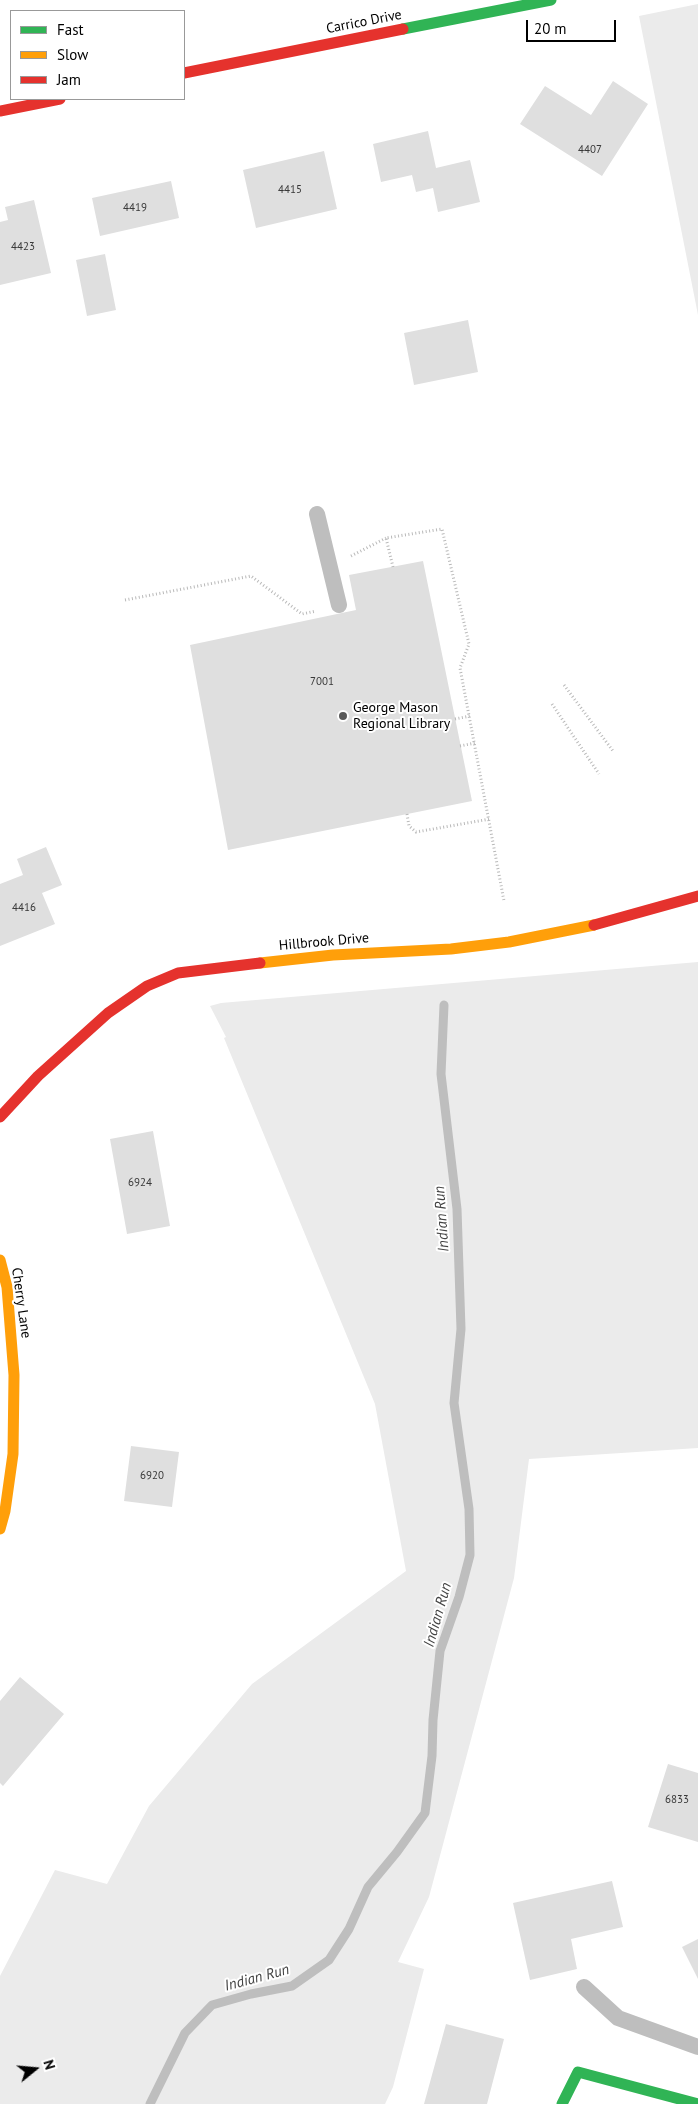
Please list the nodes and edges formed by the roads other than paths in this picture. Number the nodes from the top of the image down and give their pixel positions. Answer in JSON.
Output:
{"nodes":[{"id":1,"x":551,"y":0,"type":"edge"},
{"id":2,"x":185,"y":73,"type":"edge"},
{"id":3,"x":55,"y":100,"type":"edge"},
{"id":4,"x":0,"y":111,"type":"edge"},
{"id":5,"x":317,"y":514,"type":"dead end"},
{"id":6,"x":339,"y":605,"type":"road end"},
{"id":7,"x":698,"y":896,"type":"edge"},
{"id":8,"x":0,"y":1117,"type":"edge"},
{"id":9,"x":0,"y":1260,"type":"edge"},
{"id":10,"x":0,"y":1529,"type":"edge"},
{"id":11,"x":584,"y":1987,"type":"dead end"},
{"id":12,"x":698,"y":2047,"type":"edge"},
{"id":13,"x":562,"y":2104,"type":"edge"},
{"id":14,"x":698,"y":2104,"type":"edge"}],
"edges":[{"from":1,"to":2,"type":"street","name":"Carrico Drive"},
{"from":3,"to":4,"type":"street"},
{"from":5,"to":6,"type":"lane"},
{"from":7,"to":8,"type":"street","name":"Hillbrook Drive"},
{"from":9,"to":10,"type":"street","name":"Cherry Lane"},
{"from":11,"to":12,"type":"lane"},
{"from":13,"to":14,"type":"street"}]}
